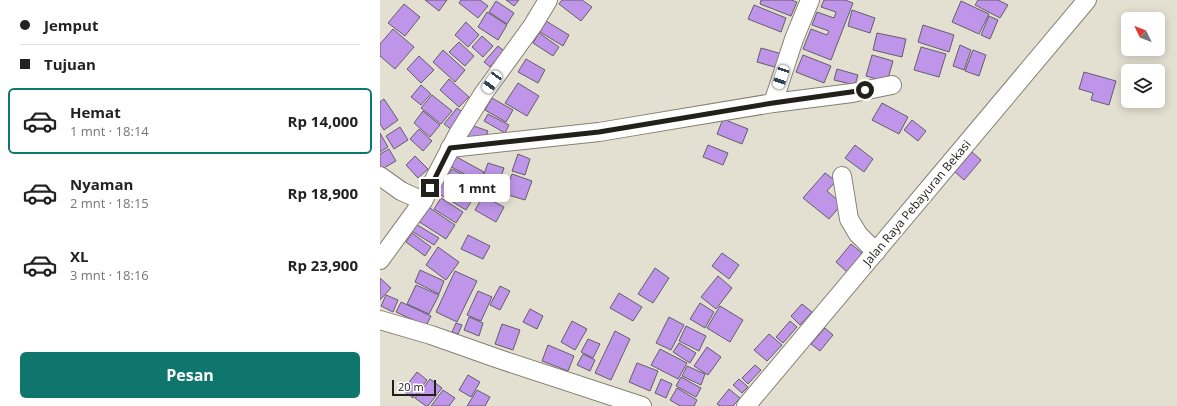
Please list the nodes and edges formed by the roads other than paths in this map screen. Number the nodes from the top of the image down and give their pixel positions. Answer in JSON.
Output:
{"nodes":[{"id":1,"x":548,"y":0,"type":"edge"},
{"id":2,"x":810,"y":0,"type":"edge"},
{"id":3,"x":1087,"y":0,"type":"edge"},
{"id":4,"x":892,"y":85,"type":"dead end"},
{"id":5,"x":773,"y":103,"type":"junction"},
{"id":6,"x":450,"y":148,"type":"junction"},
{"id":7,"x":380,"y":176,"type":"edge"},
{"id":8,"x":842,"y":176,"type":"dead end"},
{"id":9,"x":423,"y":201,"type":"junction"},
{"id":10,"x":876,"y":252,"type":"junction"},
{"id":11,"x":380,"y":260,"type":"edge"},
{"id":12,"x":380,"y":320,"type":"edge"},
{"id":13,"x":642,"y":406,"type":"edge"},
{"id":14,"x":746,"y":406,"type":"edge"}],
"edges":[{"from":1,"to":6,"type":"street"},
{"from":2,"to":5,"type":"street"},
{"from":3,"to":10,"type":"street","name":"Jalan Raya Pebayuran Bekasi"},
{"from":4,"to":5,"type":"street"},
{"from":5,"to":6,"type":"street"},
{"from":6,"to":9,"type":"street"},
{"from":7,"to":9,"type":"street"},
{"from":8,"to":10,"type":"street"},
{"from":9,"to":11,"type":"street"},
{"from":10,"to":14,"type":"street","name":"Jalan Raya Pebayuran Bekasi"},
{"from":12,"to":13,"type":"street"}]}
